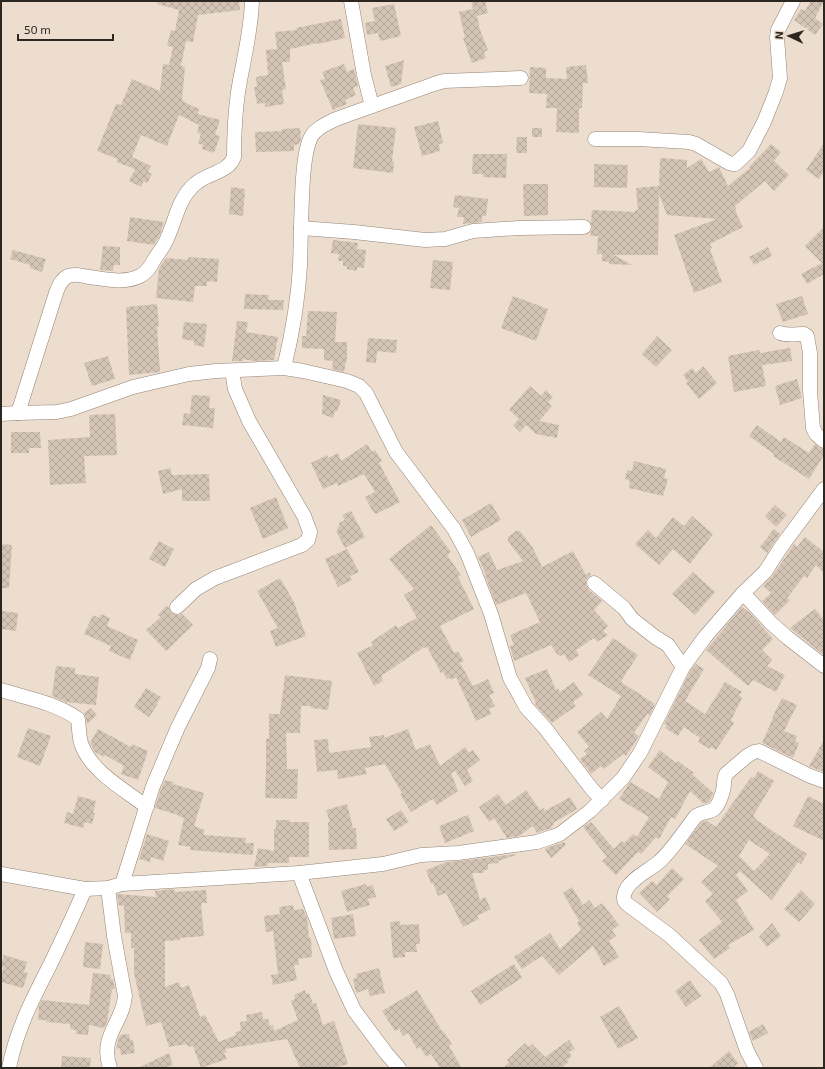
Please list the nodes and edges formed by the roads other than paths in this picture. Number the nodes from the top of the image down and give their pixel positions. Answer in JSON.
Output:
{"nodes":[{"id":1,"x":252,"y":1,"type":"edge"},
{"id":2,"x":351,"y":1,"type":"edge"},
{"id":3,"x":793,"y":1,"type":"edge"},
{"id":4,"x":521,"y":78,"type":"dead end"},
{"id":5,"x":372,"y":106,"type":"junction"},
{"id":6,"x":595,"y":139,"type":"dead end"},
{"id":7,"x":584,"y":227,"type":"dead end"},
{"id":8,"x":301,"y":228,"type":"junction"},
{"id":9,"x":780,"y":333,"type":"dead end"},
{"id":10,"x":284,"y":368,"type":"junction"},
{"id":11,"x":232,"y":370,"type":"junction"},
{"id":12,"x":18,"y":412,"type":"junction"},
{"id":13,"x":1,"y":414,"type":"edge"},
{"id":14,"x":824,"y":441,"type":"edge"},
{"id":15,"x":824,"y":489,"type":"edge"},
{"id":16,"x":594,"y":583,"type":"dead end"},
{"id":17,"x":743,"y":593,"type":"junction"},
{"id":18,"x":177,"y":607,"type":"dead end"},
{"id":19,"x":210,"y":658,"type":"dead end"},
{"id":20,"x":824,"y":666,"type":"edge"},
{"id":21,"x":683,"y":667,"type":"junction"},
{"id":22,"x":1,"y":690,"type":"edge"},
{"id":23,"x":824,"y":781,"type":"edge"},
{"id":24,"x":602,"y":800,"type":"junction"},
{"id":25,"x":147,"y":807,"type":"junction"},
{"id":26,"x":300,"y":873,"type":"junction"},
{"id":27,"x":1,"y":874,"type":"edge"},
{"id":28,"x":122,"y":884,"type":"junction"},
{"id":29,"x":108,"y":888,"type":"junction"},
{"id":30,"x":85,"y":889,"type":"junction"},
{"id":31,"x":9,"y":1068,"type":"edge"},
{"id":32,"x":110,"y":1068,"type":"edge"},
{"id":33,"x":399,"y":1068,"type":"edge"},
{"id":34,"x":756,"y":1068,"type":"edge"}],
"edges":[{"from":1,"to":12,"type":"street"},
{"from":2,"to":5,"type":"street"},
{"from":3,"to":6,"type":"street"},
{"from":4,"to":5,"type":"street"},
{"from":5,"to":8,"type":"street"},
{"from":7,"to":8,"type":"street"},
{"from":8,"to":10,"type":"street"},
{"from":9,"to":14,"type":"street"},
{"from":10,"to":11,"type":"street"},
{"from":10,"to":24,"type":"street"},
{"from":11,"to":12,"type":"street"},
{"from":11,"to":18,"type":"street"},
{"from":12,"to":13,"type":"street"},
{"from":15,"to":17,"type":"street"},
{"from":16,"to":21,"type":"street"},
{"from":17,"to":20,"type":"street"},
{"from":17,"to":21,"type":"street"},
{"from":19,"to":25,"type":"street"},
{"from":21,"to":24,"type":"street"},
{"from":22,"to":25,"type":"street"},
{"from":23,"to":34,"type":"street"},
{"from":24,"to":26,"type":"street"},
{"from":25,"to":28,"type":"street"},
{"from":26,"to":28,"type":"street"},
{"from":26,"to":33,"type":"street"},
{"from":27,"to":30,"type":"street"},
{"from":28,"to":29,"type":"street"},
{"from":29,"to":30,"type":"street"},
{"from":29,"to":32,"type":"street"},
{"from":30,"to":31,"type":"street"}]}
